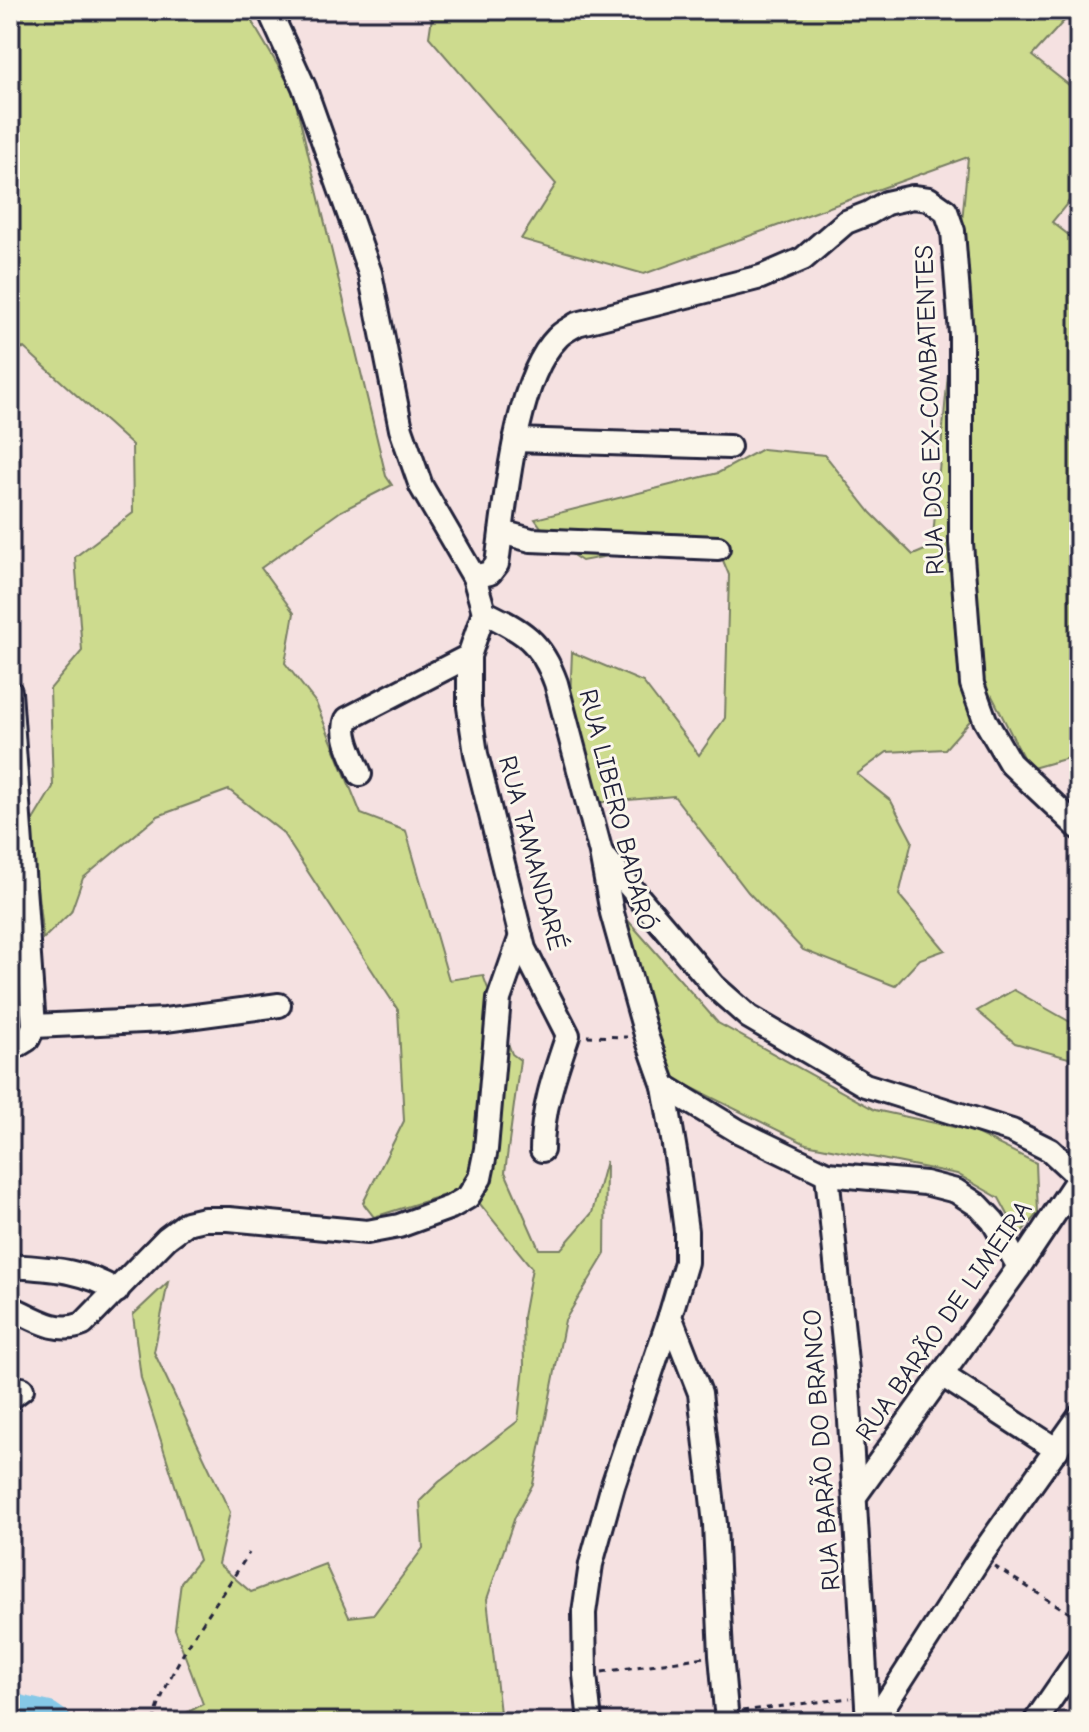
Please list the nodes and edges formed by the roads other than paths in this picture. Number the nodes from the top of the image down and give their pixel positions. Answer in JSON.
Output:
{"nodes":[{"id":1,"x":269,"y":10,"type":"edge"},
{"id":2,"x":515,"y":440,"type":"junction"},
{"id":3,"x":729,"y":447,"type":"dead end"},
{"id":4,"x":501,"y":532,"type":"junction"},
{"id":5,"x":718,"y":548,"type":"dead end"},
{"id":6,"x":474,"y":577,"type":"junction"},
{"id":7,"x":484,"y":612,"type":"junction"},
{"id":8,"x":469,"y":656,"type":"junction"},
{"id":9,"x":10,"y":692,"type":"edge"},
{"id":10,"x":360,"y":774,"type":"dead end"},
{"id":11,"x":1079,"y":828,"type":"edge"},
{"id":12,"x":601,"y":853,"type":"junction"},
{"id":13,"x":521,"y":936,"type":"junction"},
{"id":14,"x":279,"y":1005,"type":"dead end"},
{"id":15,"x":34,"y":1026,"type":"junction"},
{"id":16,"x":10,"y":1050,"type":"edge"},
{"id":17,"x":664,"y":1086,"type":"junction"},
{"id":18,"x":542,"y":1150,"type":"dead end"},
{"id":19,"x":827,"y":1174,"type":"junction"},
{"id":20,"x":1079,"y":1177,"type":"edge"},
{"id":21,"x":10,"y":1266,"type":"edge"},
{"id":22,"x":1019,"y":1267,"type":"junction"},
{"id":23,"x":117,"y":1291,"type":"junction"},
{"id":24,"x":10,"y":1307,"type":"edge"},
{"id":25,"x":670,"y":1316,"type":"junction"},
{"id":26,"x":942,"y":1375,"type":"junction"},
{"id":27,"x":1079,"y":1417,"type":"edge"},
{"id":28,"x":1057,"y":1450,"type":"junction"},
{"id":29,"x":855,"y":1496,"type":"junction"},
{"id":30,"x":1079,"y":1658,"type":"edge"},
{"id":31,"x":727,"y":1718,"type":"edge"},
{"id":32,"x":590,"y":1722,"type":"edge"},
{"id":33,"x":868,"y":1722,"type":"edge"},
{"id":34,"x":874,"y":1722,"type":"edge"},
{"id":35,"x":1035,"y":1722,"type":"edge"}],
"edges":[{"from":1,"to":6,"type":"street"},
{"from":2,"to":3,"type":"street"},
{"from":2,"to":4,"type":"street","name":"RUA DOS EX-COMBATENTES"},
{"from":2,"to":11,"type":"street","name":"RUA DOS EX-COMBATENTES"},
{"from":4,"to":5,"type":"street"},
{"from":4,"to":6,"type":"street","name":"RUA DOS EX-COMBATENTES"},
{"from":6,"to":7,"type":"street"},
{"from":7,"to":8,"type":"street","name":"RUA TAMANDARÉ"},
{"from":7,"to":12,"type":"street","name":"RUA LIBERO BADARÓ"},
{"from":8,"to":10,"type":"street"},
{"from":8,"to":13,"type":"street","name":"RUA TAMANDARÉ"},
{"from":9,"to":15,"type":"street"},
{"from":12,"to":17,"type":"street","name":"RUA LIBERO BADARÓ"},
{"from":12,"to":20,"type":"street"},
{"from":13,"to":18,"type":"street","name":"RUA TAMANDARÉ"},
{"from":13,"to":23,"type":"street"},
{"from":14,"to":15,"type":"street"},
{"from":15,"to":16,"type":"street"},
{"from":17,"to":19,"type":"street"},
{"from":17,"to":25,"type":"street","name":"RUA LIBERO BADARÓ"},
{"from":19,"to":22,"type":"street"},
{"from":19,"to":29,"type":"street","name":"RUA BARÃO DO BRANCO"},
{"from":20,"to":22,"type":"street","name":"RUA BARÃO DE LIMEIRA"},
{"from":21,"to":23,"type":"street"},
{"from":22,"to":26,"type":"street","name":"RUA BARÃO DE LIMEIRA"},
{"from":23,"to":24,"type":"street"},
{"from":25,"to":31,"type":"street"},
{"from":25,"to":32,"type":"street","name":"RUA LIBERO BADARÓ"},
{"from":26,"to":28,"type":"street"},
{"from":26,"to":29,"type":"street","name":"RUA BARÃO DE LIMEIRA"},
{"from":27,"to":28,"type":"street"},
{"from":28,"to":34,"type":"street"},
{"from":29,"to":33,"type":"street","name":"RUA BARÃO DO BRANCO"},
{"from":30,"to":35,"type":"street"}]}
